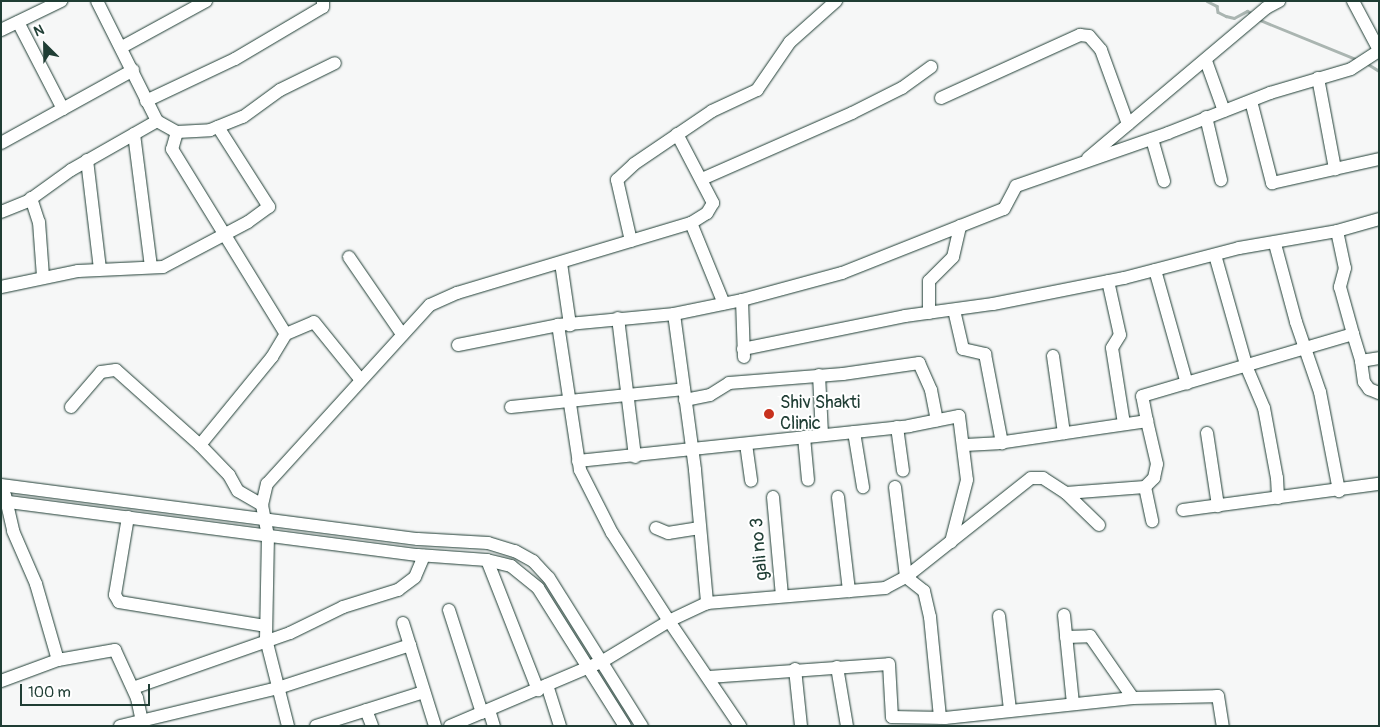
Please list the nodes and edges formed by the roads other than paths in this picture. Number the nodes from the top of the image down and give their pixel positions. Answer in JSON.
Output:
{"nodes":[{"id":1,"x":62,"y":1,"type":"edge"},
{"id":2,"x":97,"y":1,"type":"edge"},
{"id":3,"x":206,"y":1,"type":"edge"},
{"id":4,"x":323,"y":1,"type":"edge"},
{"id":5,"x":836,"y":1,"type":"edge"},
{"id":6,"x":1279,"y":1,"type":"edge"},
{"id":7,"x":1353,"y":1,"type":"edge"},
{"id":8,"x":18,"y":22,"type":"junction"},
{"id":9,"x":1,"y":30,"type":"edge"},
{"id":10,"x":122,"y":47,"type":"junction"},
{"id":11,"x":1379,"y":50,"type":"edge"},
{"id":12,"x":1206,"y":61,"type":"junction"},
{"id":13,"x":335,"y":63,"type":"dead end"},
{"id":14,"x":930,"y":67,"type":"dead end"},
{"id":15,"x":133,"y":70,"type":"junction"},
{"id":16,"x":1318,"y":78,"type":"junction"},
{"id":17,"x":941,"y":98,"type":"dead end"},
{"id":18,"x":146,"y":101,"type":"junction"},
{"id":19,"x":1251,"y":101,"type":"junction"},
{"id":20,"x":63,"y":109,"type":"junction"},
{"id":21,"x":1224,"y":111,"type":"junction"},
{"id":22,"x":1206,"y":117,"type":"junction"},
{"id":23,"x":157,"y":121,"type":"junction"},
{"id":24,"x":1128,"y":124,"type":"junction"},
{"id":25,"x":218,"y":127,"type":"junction"},
{"id":26,"x":177,"y":132,"type":"junction"},
{"id":27,"x":134,"y":134,"type":"junction"},
{"id":28,"x":677,"y":134,"type":"junction"},
{"id":29,"x":3,"y":139,"type":"edge"},
{"id":30,"x":1152,"y":139,"type":"junction"},
{"id":31,"x":1379,"y":159,"type":"edge"},
{"id":32,"x":87,"y":160,"type":"junction"},
{"id":33,"x":1080,"y":164,"type":"junction"},
{"id":34,"x":1335,"y":169,"type":"junction"},
{"id":35,"x":702,"y":179,"type":"junction"},
{"id":36,"x":1221,"y":180,"type":"dead end"},
{"id":37,"x":1164,"y":181,"type":"dead end"},
{"id":38,"x":31,"y":198,"type":"junction"},
{"id":39,"x":1,"y":212,"type":"edge"},
{"id":40,"x":1379,"y":218,"type":"edge"},
{"id":41,"x":691,"y":223,"type":"junction"},
{"id":42,"x":960,"y":226,"type":"junction"},
{"id":43,"x":1338,"y":231,"type":"junction"},
{"id":44,"x":225,"y":234,"type":"junction"},
{"id":45,"x":632,"y":241,"type":"junction"},
{"id":46,"x":1275,"y":244,"type":"junction"},
{"id":47,"x":1215,"y":255,"type":"junction"},
{"id":48,"x":349,"y":257,"type":"dead end"},
{"id":49,"x":561,"y":262,"type":"junction"},
{"id":50,"x":151,"y":266,"type":"junction"},
{"id":51,"x":100,"y":269,"type":"junction"},
{"id":52,"x":1155,"y":270,"type":"junction"},
{"id":53,"x":43,"y":277,"type":"junction"},
{"id":54,"x":1108,"y":281,"type":"junction"},
{"id":55,"x":1,"y":287,"type":"edge"},
{"id":56,"x":742,"y":300,"type":"junction"},
{"id":57,"x":724,"y":304,"type":"junction"},
{"id":58,"x":954,"y":310,"type":"junction"},
{"id":59,"x":929,"y":313,"type":"junction"},
{"id":60,"x":674,"y":314,"type":"junction"},
{"id":61,"x":618,"y":318,"type":"junction"},
{"id":62,"x":564,"y":325,"type":"junction"},
{"id":63,"x":286,"y":334,"type":"junction"},
{"id":64,"x":402,"y":334,"type":"junction"},
{"id":65,"x":1353,"y":334,"type":"junction"},
{"id":66,"x":458,"y":344,"type":"dead end"},
{"id":67,"x":1307,"y":349,"type":"junction"},
{"id":68,"x":1053,"y":356,"type":"dead end"},
{"id":69,"x":1379,"y":358,"type":"edge"},
{"id":70,"x":1362,"y":361,"type":"junction"},
{"id":71,"x":1247,"y":368,"type":"junction"},
{"id":72,"x":819,"y":375,"type":"junction"},
{"id":73,"x":360,"y":379,"type":"junction"},
{"id":74,"x":1187,"y":384,"type":"junction"},
{"id":75,"x":1379,"y":393,"type":"edge"},
{"id":76,"x":628,"y":395,"type":"junction"},
{"id":77,"x":684,"y":395,"type":"junction"},
{"id":78,"x":568,"y":400,"type":"junction"},
{"id":79,"x":71,"y":407,"type":"dead end"},
{"id":80,"x":512,"y":407,"type":"dead end"},
{"id":81,"x":936,"y":420,"type":"junction"},
{"id":82,"x":1147,"y":420,"type":"junction"},
{"id":83,"x":1124,"y":424,"type":"junction"},
{"id":84,"x":897,"y":427,"type":"junction"},
{"id":85,"x":854,"y":432,"type":"junction"},
{"id":86,"x":1064,"y":433,"type":"junction"},
{"id":87,"x":1207,"y":433,"type":"dead end"},
{"id":88,"x":822,"y":435,"type":"junction"},
{"id":89,"x":804,"y":437,"type":"junction"},
{"id":90,"x":1002,"y":443,"type":"junction"},
{"id":91,"x":746,"y":444,"type":"junction"},
{"id":92,"x":200,"y":445,"type":"junction"},
{"id":93,"x":965,"y":445,"type":"junction"},
{"id":94,"x":692,"y":451,"type":"junction"},
{"id":95,"x":635,"y":457,"type":"junction"},
{"id":96,"x":578,"y":461,"type":"junction"},
{"id":97,"x":903,"y":472,"type":"dead end"},
{"id":98,"x":808,"y":480,"type":"dead end"},
{"id":99,"x":751,"y":481,"type":"dead end"},
{"id":100,"x":1379,"y":484,"type":"edge"},
{"id":101,"x":4,"y":485,"type":"edge"},
{"id":102,"x":863,"y":487,"type":"dead end"},
{"id":103,"x":895,"y":487,"type":"dead end"},
{"id":104,"x":1145,"y":487,"type":"junction"},
{"id":105,"x":1339,"y":491,"type":"junction"},
{"id":106,"x":1066,"y":493,"type":"junction"},
{"id":107,"x":838,"y":497,"type":"dead end"},
{"id":108,"x":773,"y":498,"type":"dead end"},
{"id":109,"x":1278,"y":498,"type":"junction"},
{"id":110,"x":3,"y":502,"type":"edge"},
{"id":111,"x":262,"y":505,"type":"junction"},
{"id":112,"x":1218,"y":506,"type":"junction"},
{"id":113,"x":1183,"y":510,"type":"dead end"},
{"id":114,"x":128,"y":517,"type":"junction"},
{"id":115,"x":266,"y":520,"type":"junction"},
{"id":116,"x":1152,"y":521,"type":"dead end"},
{"id":117,"x":1099,"y":525,"type":"dead end"},
{"id":118,"x":656,"y":528,"type":"dead end"},
{"id":119,"x":700,"y":528,"type":"junction"},
{"id":120,"x":268,"y":536,"type":"junction"},
{"id":121,"x":950,"y":542,"type":"junction"},
{"id":122,"x":424,"y":556,"type":"junction"},
{"id":123,"x":487,"y":560,"type":"junction"},
{"id":124,"x":906,"y":577,"type":"junction"},
{"id":125,"x":849,"y":591,"type":"junction"},
{"id":126,"x":782,"y":596,"type":"junction"},
{"id":127,"x":707,"y":603,"type":"junction"},
{"id":128,"x":449,"y":610,"type":"dead end"},
{"id":129,"x":1064,"y":615,"type":"dead end"},
{"id":130,"x":999,"y":616,"type":"dead end"},
{"id":131,"x":670,"y":621,"type":"junction"},
{"id":132,"x":403,"y":623,"type":"dead end"},
{"id":133,"x":266,"y":632,"type":"junction"},
{"id":134,"x":1066,"y":637,"type":"junction"},
{"id":135,"x":410,"y":645,"type":"junction"},
{"id":136,"x":58,"y":660,"type":"junction"},
{"id":137,"x":603,"y":661,"type":"junction"},
{"id":138,"x":589,"y":667,"type":"junction"},
{"id":139,"x":837,"y":667,"type":"junction"},
{"id":140,"x":795,"y":669,"type":"junction"},
{"id":141,"x":709,"y":677,"type":"junction"},
{"id":142,"x":1,"y":681,"type":"edge"},
{"id":143,"x":134,"y":688,"type":"junction"},
{"id":144,"x":278,"y":688,"type":"junction"},
{"id":145,"x":542,"y":688,"type":"junction"},
{"id":146,"x":424,"y":692,"type":"junction"},
{"id":147,"x":1134,"y":698,"type":"junction"},
{"id":148,"x":1073,"y":703,"type":"junction"},
{"id":149,"x":366,"y":710,"type":"junction"},
{"id":150,"x":1010,"y":710,"type":"junction"},
{"id":151,"x":486,"y":712,"type":"junction"},
{"id":152,"x":940,"y":718,"type":"junction"},
{"id":153,"x":142,"y":722,"type":"junction"},
{"id":154,"x":892,"y":722,"type":"edge"},
{"id":155,"x":120,"y":726,"type":"edge"},
{"id":156,"x":288,"y":726,"type":"edge"},
{"id":157,"x":316,"y":726,"type":"edge"},
{"id":158,"x":372,"y":726,"type":"edge"},
{"id":159,"x":435,"y":726,"type":"edge"},
{"id":160,"x":450,"y":726,"type":"edge"},
{"id":161,"x":494,"y":726,"type":"edge"},
{"id":162,"x":560,"y":726,"type":"edge"},
{"id":163,"x":625,"y":726,"type":"edge"},
{"id":164,"x":642,"y":726,"type":"edge"},
{"id":165,"x":740,"y":726,"type":"edge"},
{"id":166,"x":801,"y":726,"type":"edge"},
{"id":167,"x":847,"y":726,"type":"edge"},
{"id":168,"x":1223,"y":726,"type":"edge"}],
"edges":[{"from":1,"to":8,"type":"street"},
{"from":2,"to":10,"type":"street"},
{"from":3,"to":10,"type":"street"},
{"from":4,"to":18,"type":"street"},
{"from":5,"to":28,"type":"street"},
{"from":6,"to":12,"type":"street"},
{"from":7,"to":11,"type":"street"},
{"from":8,"to":9,"type":"street"},
{"from":8,"to":20,"type":"street"},
{"from":10,"to":15,"type":"street"},
{"from":11,"to":16,"type":"street"},
{"from":12,"to":21,"type":"street"},
{"from":12,"to":24,"type":"street"},
{"from":13,"to":25,"type":"street"},
{"from":14,"to":35,"type":"street"},
{"from":15,"to":18,"type":"street"},
{"from":15,"to":20,"type":"street"},
{"from":16,"to":19,"type":"street"},
{"from":16,"to":34,"type":"street"},
{"from":17,"to":24,"type":"street"},
{"from":18,"to":23,"type":"street"},
{"from":19,"to":21,"type":"street"},
{"from":19,"to":34,"type":"street"},
{"from":20,"to":29,"type":"street"},
{"from":21,"to":22,"type":"street"},
{"from":22,"to":30,"type":"street"},
{"from":22,"to":36,"type":"street"},
{"from":23,"to":26,"type":"street"},
{"from":23,"to":27,"type":"street"},
{"from":24,"to":33,"type":"street"},
{"from":25,"to":26,"type":"street"},
{"from":25,"to":44,"type":"street"},
{"from":26,"to":44,"type":"street"},
{"from":27,"to":32,"type":"street"},
{"from":27,"to":50,"type":"street"},
{"from":28,"to":35,"type":"street"},
{"from":28,"to":45,"type":"street"},
{"from":30,"to":33,"type":"street"},
{"from":30,"to":37,"type":"street"},
{"from":31,"to":34,"type":"street"},
{"from":32,"to":38,"type":"street"},
{"from":32,"to":51,"type":"street"},
{"from":33,"to":42,"type":"street"},
{"from":35,"to":41,"type":"street"},
{"from":38,"to":39,"type":"street"},
{"from":38,"to":53,"type":"street"},
{"from":40,"to":43,"type":"street"},
{"from":41,"to":45,"type":"street"},
{"from":41,"to":57,"type":"street"},
{"from":42,"to":56,"type":"street"},
{"from":42,"to":59,"type":"street"},
{"from":43,"to":46,"type":"street"},
{"from":43,"to":65,"type":"street"},
{"from":44,"to":50,"type":"street"},
{"from":44,"to":63,"type":"street"},
{"from":45,"to":49,"type":"street"},
{"from":46,"to":47,"type":"street"},
{"from":46,"to":67,"type":"street"},
{"from":47,"to":52,"type":"street"},
{"from":47,"to":71,"type":"street"},
{"from":48,"to":64,"type":"street"},
{"from":49,"to":62,"type":"street"},
{"from":49,"to":64,"type":"street"},
{"from":50,"to":51,"type":"street"},
{"from":51,"to":53,"type":"street"},
{"from":52,"to":54,"type":"street"},
{"from":52,"to":74,"type":"street"},
{"from":53,"to":55,"type":"street"},
{"from":54,"to":58,"type":"street"},
{"from":54,"to":83,"type":"street"},
{"from":56,"to":57,"type":"street"},
{"from":56,"to":59,"type":"street"},
{"from":57,"to":60,"type":"street"},
{"from":58,"to":59,"type":"street"},
{"from":58,"to":90,"type":"street"},
{"from":60,"to":61,"type":"street"},
{"from":60,"to":77,"type":"street"},
{"from":61,"to":62,"type":"street"},
{"from":61,"to":76,"type":"street"},
{"from":62,"to":66,"type":"street"},
{"from":62,"to":78,"type":"street"},
{"from":63,"to":73,"type":"street"},
{"from":63,"to":92,"type":"street"},
{"from":64,"to":73,"type":"street"},
{"from":65,"to":67,"type":"street"},
{"from":65,"to":70,"type":"street"},
{"from":67,"to":71,"type":"street"},
{"from":67,"to":105,"type":"street"},
{"from":68,"to":86,"type":"street"},
{"from":69,"to":70,"type":"street"},
{"from":70,"to":75,"type":"street"},
{"from":71,"to":74,"type":"street"},
{"from":71,"to":109,"type":"street"},
{"from":72,"to":77,"type":"street"},
{"from":72,"to":81,"type":"street"},
{"from":72,"to":88,"type":"street"},
{"from":73,"to":111,"type":"street"},
{"from":74,"to":82,"type":"street"},
{"from":76,"to":77,"type":"street"},
{"from":76,"to":78,"type":"street"},
{"from":76,"to":95,"type":"street"},
{"from":77,"to":94,"type":"street"},
{"from":78,"to":80,"type":"street"},
{"from":78,"to":96,"type":"street"},
{"from":79,"to":92,"type":"street"},
{"from":81,"to":84,"type":"street"},
{"from":81,"to":93,"type":"street"},
{"from":82,"to":83,"type":"street"},
{"from":82,"to":104,"type":"street"},
{"from":83,"to":86,"type":"street"},
{"from":84,"to":85,"type":"street"},
{"from":84,"to":97,"type":"street"},
{"from":85,"to":88,"type":"street"},
{"from":85,"to":102,"type":"street"},
{"from":86,"to":90,"type":"street"},
{"from":87,"to":112,"type":"street"},
{"from":88,"to":89,"type":"street"},
{"from":89,"to":91,"type":"street"},
{"from":89,"to":98,"type":"street"},
{"from":90,"to":93,"type":"street"},
{"from":91,"to":94,"type":"street"},
{"from":91,"to":99,"type":"street"},
{"from":92,"to":111,"type":"street"},
{"from":93,"to":121,"type":"street"},
{"from":94,"to":95,"type":"street"},
{"from":94,"to":119,"type":"street"},
{"from":95,"to":96,"type":"street"},
{"from":96,"to":131,"type":"street"},
{"from":100,"to":105,"type":"street"},
{"from":101,"to":110,"type":"street"},
{"from":101,"to":115,"type":"street"},
{"from":103,"to":124,"type":"street"},
{"from":104,"to":106,"type":"street"},
{"from":104,"to":116,"type":"street"},
{"from":105,"to":109,"type":"street"},
{"from":106,"to":117,"type":"street"},
{"from":106,"to":121,"type":"street"},
{"from":107,"to":125,"type":"street"},
{"from":108,"to":126,"type":"street","name":"gali no 3"},
{"from":109,"to":112,"type":"street"},
{"from":110,"to":114,"type":"street"},
{"from":110,"to":136,"type":"street"},
{"from":111,"to":115,"type":"street"},
{"from":112,"to":113,"type":"street"},
{"from":114,"to":120,"type":"street"},
{"from":114,"to":133,"type":"street"},
{"from":115,"to":120,"type":"street"},
{"from":115,"to":137,"type":"street"},
{"from":118,"to":119,"type":"street"},
{"from":119,"to":127,"type":"street"},
{"from":120,"to":122,"type":"street"},
{"from":120,"to":133,"type":"street"},
{"from":121,"to":124,"type":"street"},
{"from":122,"to":123,"type":"street"},
{"from":122,"to":133,"type":"street"},
{"from":123,"to":138,"type":"street"},
{"from":123,"to":145,"type":"street"},
{"from":124,"to":125,"type":"street"},
{"from":124,"to":152,"type":"street"},
{"from":125,"to":126,"type":"street"},
{"from":126,"to":127,"type":"street"},
{"from":127,"to":131,"type":"street"},
{"from":128,"to":151,"type":"street"},
{"from":129,"to":134,"type":"street"},
{"from":130,"to":150,"type":"street"},
{"from":131,"to":137,"type":"street"},
{"from":131,"to":141,"type":"street"},
{"from":132,"to":135,"type":"street"},
{"from":133,"to":143,"type":"street"},
{"from":133,"to":144,"type":"street"},
{"from":134,"to":147,"type":"street"},
{"from":134,"to":148,"type":"street"},
{"from":135,"to":144,"type":"street"},
{"from":135,"to":146,"type":"street"},
{"from":136,"to":142,"type":"street"},
{"from":136,"to":143,"type":"street"},
{"from":137,"to":138,"type":"street"},
{"from":137,"to":164,"type":"street"},
{"from":138,"to":145,"type":"street"},
{"from":138,"to":163,"type":"street"},
{"from":139,"to":140,"type":"street"},
{"from":139,"to":154,"type":"street"},
{"from":139,"to":167,"type":"street"},
{"from":140,"to":141,"type":"street"},
{"from":140,"to":166,"type":"street"},
{"from":141,"to":165,"type":"street"},
{"from":143,"to":153,"type":"street"},
{"from":144,"to":153,"type":"street"},
{"from":144,"to":156,"type":"street"},
{"from":145,"to":151,"type":"street"},
{"from":145,"to":162,"type":"street"},
{"from":146,"to":149,"type":"street"},
{"from":146,"to":159,"type":"street"},
{"from":147,"to":148,"type":"street"},
{"from":147,"to":168,"type":"street"},
{"from":148,"to":150,"type":"street"},
{"from":149,"to":157,"type":"street"},
{"from":149,"to":158,"type":"street"},
{"from":150,"to":152,"type":"street"},
{"from":151,"to":160,"type":"street"},
{"from":151,"to":161,"type":"street"},
{"from":152,"to":154,"type":"street"},
{"from":153,"to":155,"type":"street"}]}
